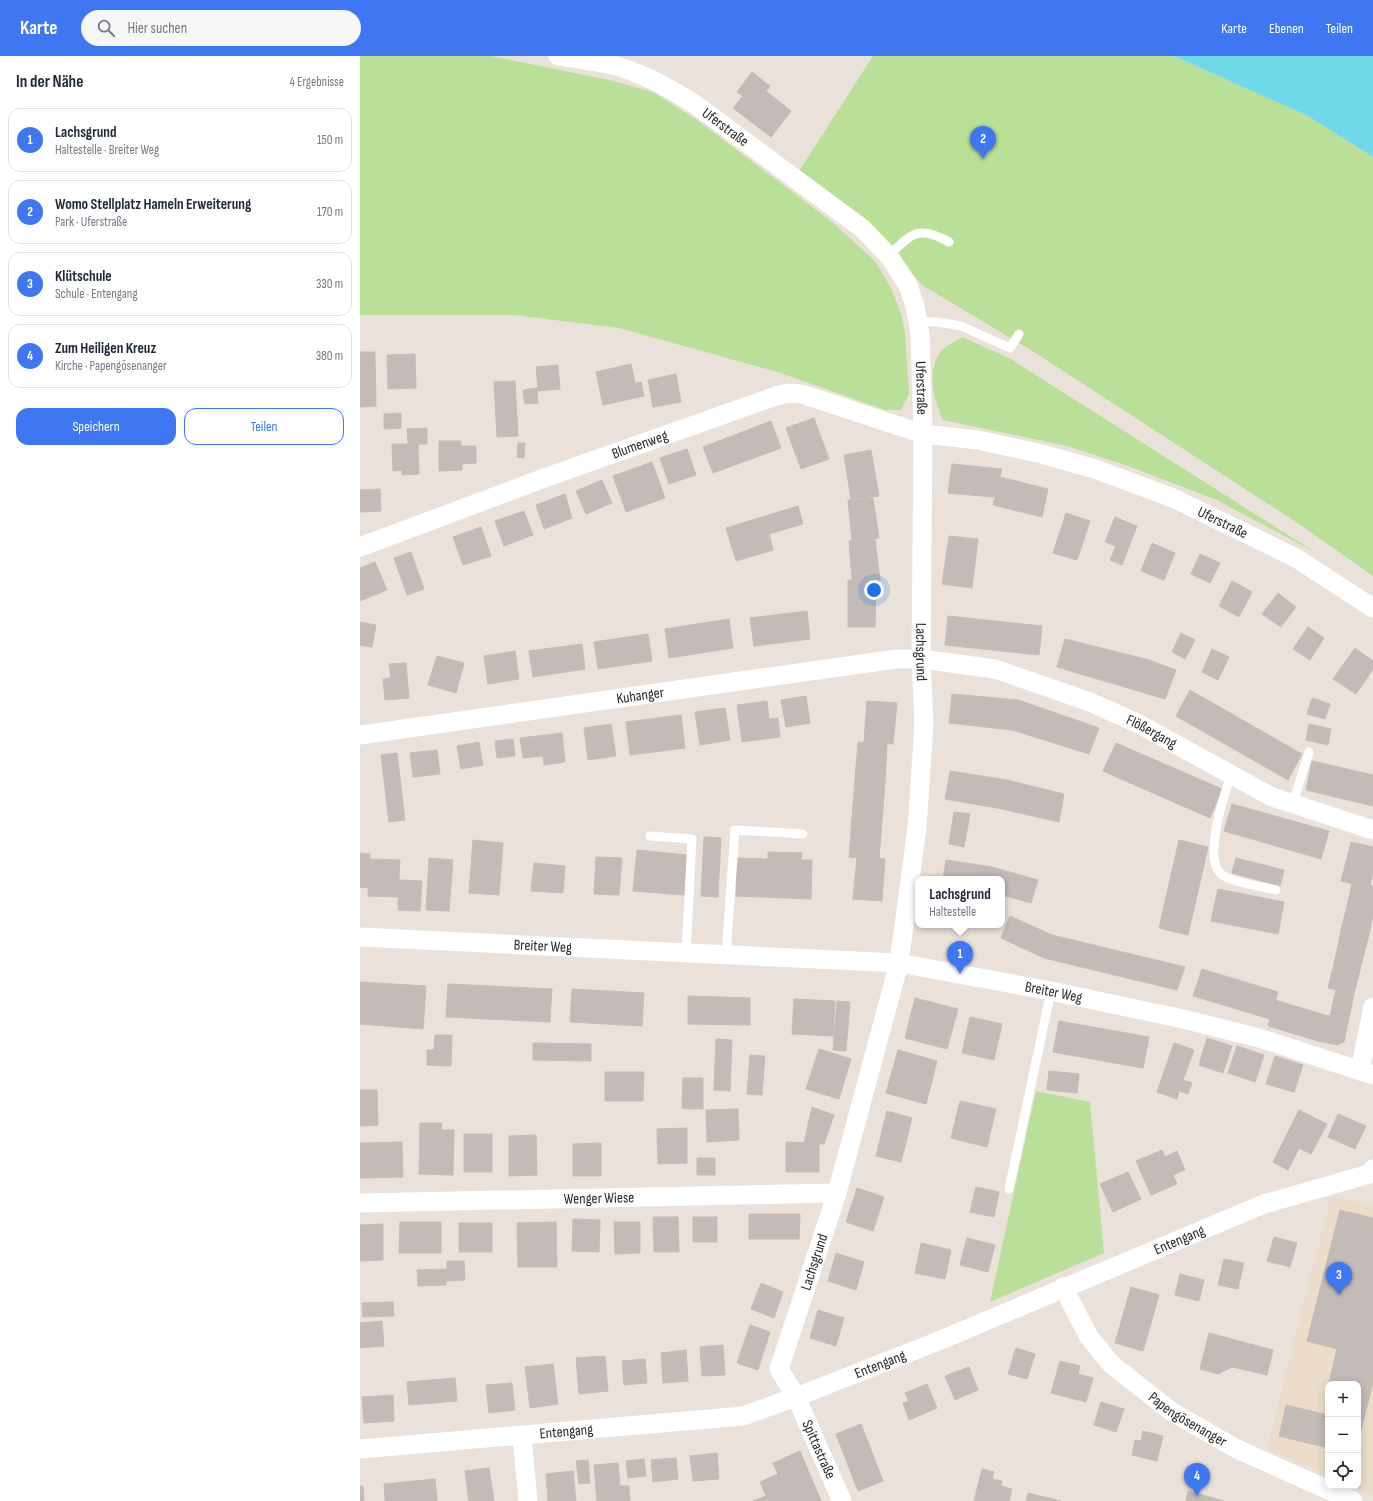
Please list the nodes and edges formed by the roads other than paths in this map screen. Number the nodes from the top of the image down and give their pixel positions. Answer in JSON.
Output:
{"nodes":[{"id":1,"x":558,"y":56,"type":"edge"},
{"id":2,"x":613,"y":61,"type":"edge"},
{"id":3,"x":949,"y":242,"type":"dead end"},
{"id":4,"x":889,"y":256,"type":"junction"},
{"id":5,"x":918,"y":322,"type":"junction"},
{"id":6,"x":1019,"y":334,"type":"dead end"},
{"id":7,"x":923,"y":434,"type":"junction"},
{"id":8,"x":360,"y":547,"type":"edge"},
{"id":9,"x":1373,"y":608,"type":"edge"},
{"id":10,"x":921,"y":659,"type":"junction"},
{"id":11,"x":360,"y":735,"type":"edge"},
{"id":12,"x":1309,"y":752,"type":"dead end"},
{"id":13,"x":1232,"y":774,"type":"junction"},
{"id":14,"x":1293,"y":803,"type":"junction"},
{"id":15,"x":1373,"y":830,"type":"edge"},
{"id":16,"x":803,"y":834,"type":"dead end"},
{"id":17,"x":650,"y":836,"type":"dead end"},
{"id":18,"x":1276,"y":890,"type":"dead end"},
{"id":19,"x":360,"y":937,"type":"edge"},
{"id":20,"x":686,"y":952,"type":"junction"},
{"id":21,"x":726,"y":954,"type":"junction"},
{"id":22,"x":899,"y":963,"type":"junction"},
{"id":23,"x":1051,"y":991,"type":"junction"},
{"id":24,"x":1373,"y":1008,"type":"edge"},
{"id":25,"x":1367,"y":1073,"type":"edge"},
{"id":26,"x":1372,"y":1174,"type":"edge"},
{"id":27,"x":1009,"y":1189,"type":"dead end"},
{"id":28,"x":837,"y":1193,"type":"junction"},
{"id":29,"x":360,"y":1202,"type":"edge"},
{"id":30,"x":1063,"y":1287,"type":"junction"},
{"id":31,"x":796,"y":1397,"type":"junction"},
{"id":32,"x":522,"y":1436,"type":"junction"},
{"id":33,"x":360,"y":1449,"type":"edge"},
{"id":34,"x":528,"y":1501,"type":"edge"},
{"id":35,"x":842,"y":1501,"type":"edge"},
{"id":36,"x":1353,"y":1501,"type":"edge"}],
"edges":[{"from":1,"to":2,"type":"street","name":"Uferstraße"},
{"from":2,"to":4,"type":"street","name":"Uferstraße"},
{"from":3,"to":4,"type":"lane"},
{"from":4,"to":5,"type":"street","name":"Uferstraße"},
{"from":5,"to":6,"type":"lane"},
{"from":5,"to":7,"type":"street","name":"Uferstraße"},
{"from":7,"to":8,"type":"street","name":"Blumenweg"},
{"from":7,"to":9,"type":"street","name":"Uferstraße"},
{"from":7,"to":10,"type":"street","name":"Lachsgrund"},
{"from":10,"to":11,"type":"street","name":"Kuhanger"},
{"from":10,"to":13,"type":"street","name":"Flößergang"},
{"from":10,"to":22,"type":"street","name":"Lachsgrund"},
{"from":12,"to":14,"type":"lane"},
{"from":13,"to":14,"type":"street","name":"Flößergang"},
{"from":13,"to":18,"type":"lane"},
{"from":14,"to":15,"type":"street","name":"Flößergang"},
{"from":16,"to":21,"type":"lane"},
{"from":17,"to":20,"type":"lane"},
{"from":19,"to":20,"type":"street","name":"Breiter Weg"},
{"from":20,"to":21,"type":"street","name":"Breiter Weg"},
{"from":21,"to":22,"type":"street","name":"Breiter Weg"},
{"from":22,"to":23,"type":"street","name":"Breiter Weg"},
{"from":22,"to":28,"type":"street","name":"Lachsgrund"},
{"from":23,"to":25,"type":"street","name":"Breiter Weg"},
{"from":23,"to":27,"type":"lane"},
{"from":24,"to":25,"type":"street"},
{"from":26,"to":30,"type":"street","name":"Entengang"},
{"from":28,"to":29,"type":"street","name":"Wenger Wiese"},
{"from":28,"to":31,"type":"street","name":"Lachsgrund"},
{"from":30,"to":31,"type":"street","name":"Entengang"},
{"from":30,"to":36,"type":"street","name":"Papengösenanger"},
{"from":31,"to":32,"type":"street","name":"Entengang"},
{"from":31,"to":35,"type":"street","name":"Spittastraße"},
{"from":32,"to":33,"type":"street","name":"Entengang"},
{"from":32,"to":34,"type":"street"}]}
